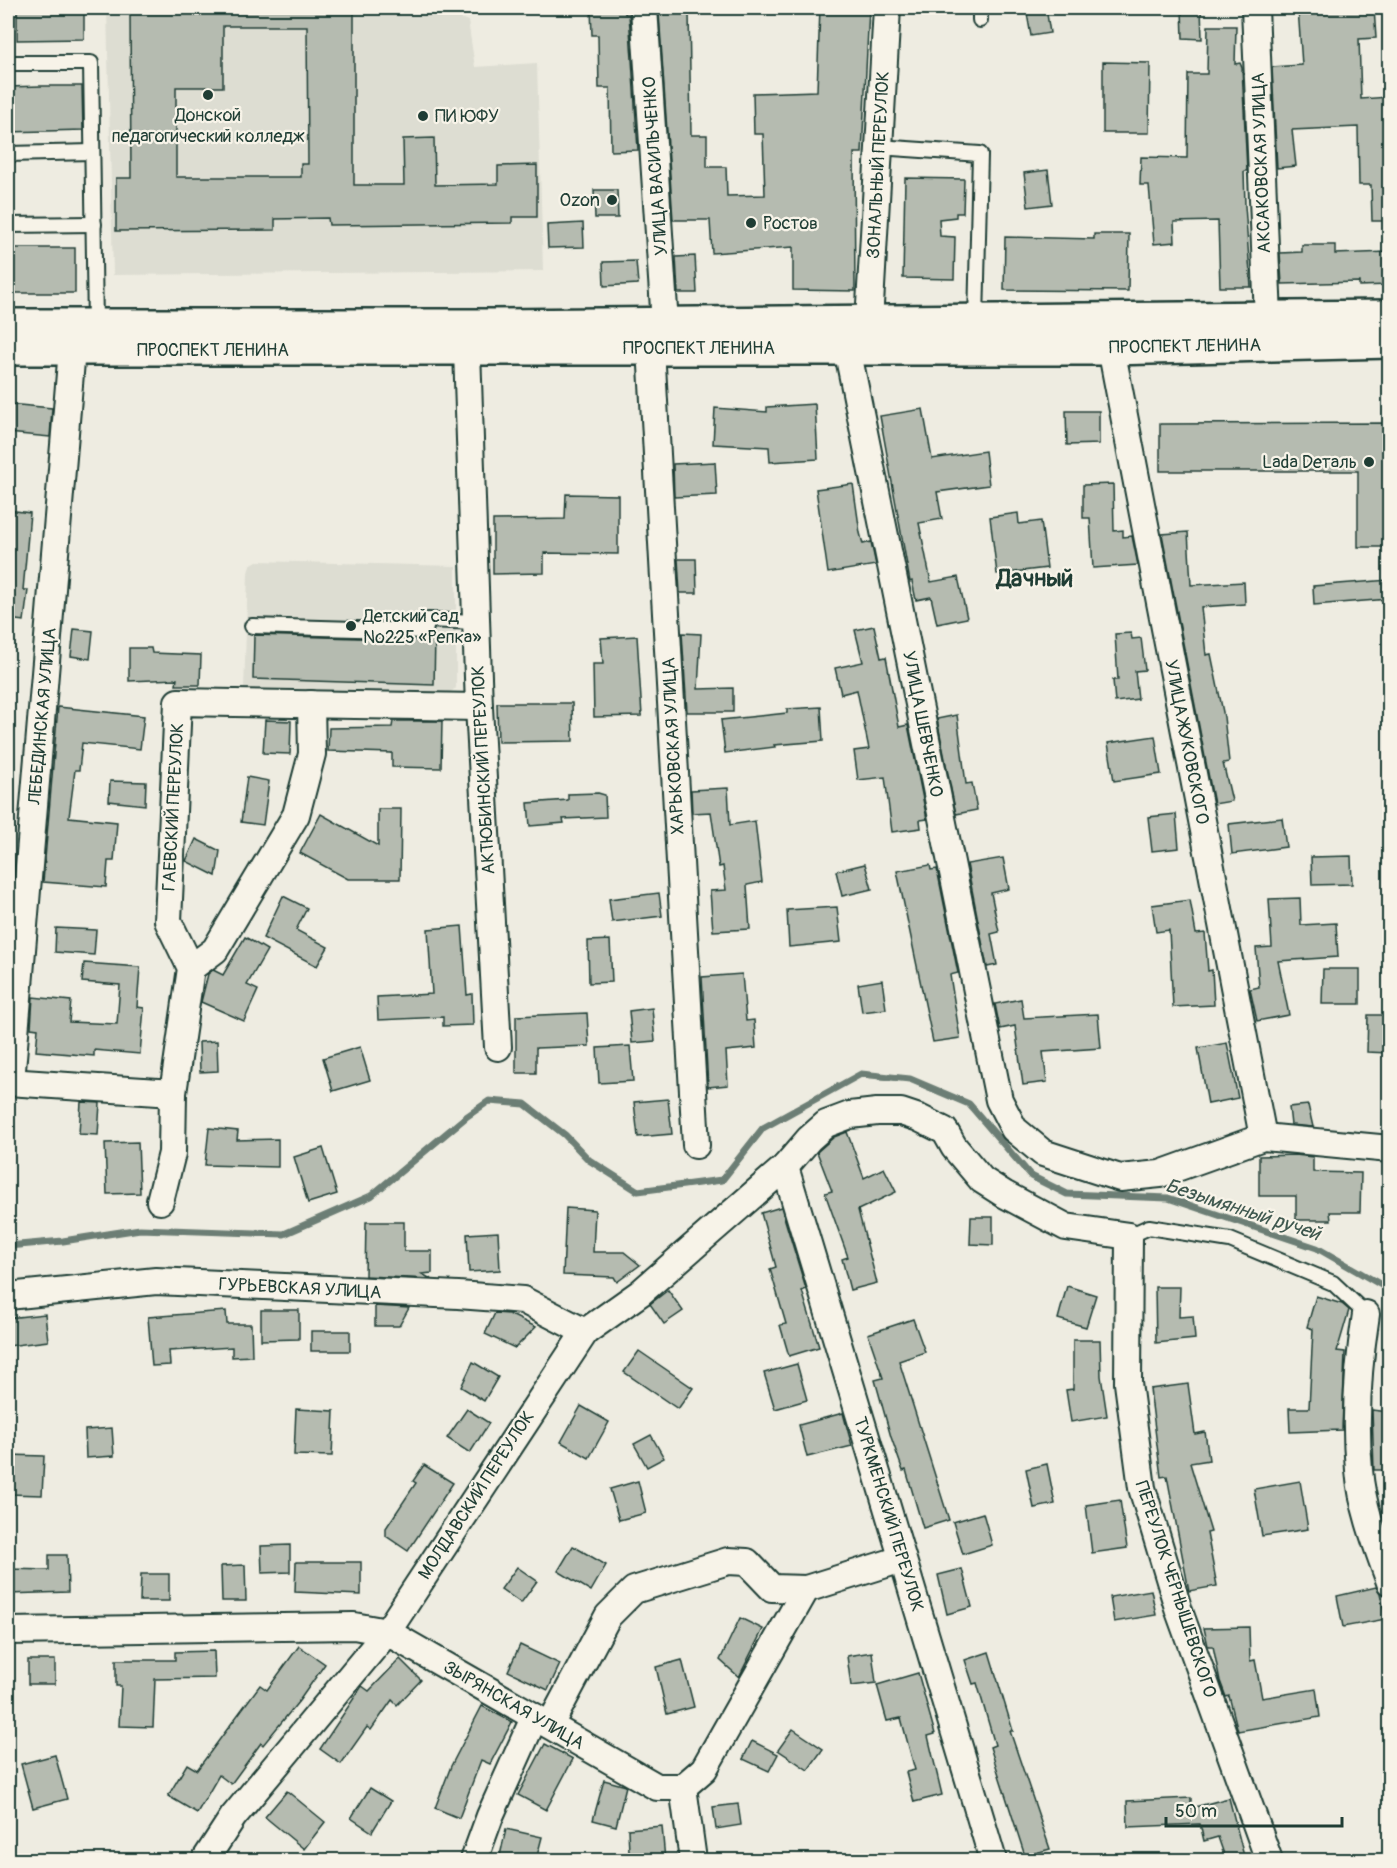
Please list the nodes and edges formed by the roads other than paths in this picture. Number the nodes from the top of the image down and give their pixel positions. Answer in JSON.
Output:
{"nodes":[{"id":1,"x":644,"y":8,"type":"edge"},
{"id":2,"x":887,"y":8,"type":"edge"},
{"id":3,"x":1255,"y":8,"type":"edge"},
{"id":4,"x":8,"y":63,"type":"edge"},
{"id":5,"x":878,"y":147,"type":"junction"},
{"id":6,"x":93,"y":152,"type":"junction"},
{"id":7,"x":8,"y":154,"type":"edge"},
{"id":8,"x":94,"y":224,"type":"junction"},
{"id":9,"x":8,"y":225,"type":"edge"},
{"id":10,"x":1389,"y":317,"type":"edge"},
{"id":11,"x":1268,"y":318,"type":"junction"},
{"id":12,"x":976,"y":321,"type":"junction"},
{"id":13,"x":869,"y":322,"type":"junction"},
{"id":14,"x":8,"y":326,"type":"edge"},
{"id":15,"x":95,"y":326,"type":"junction"},
{"id":16,"x":658,"y":336,"type":"junction"},
{"id":17,"x":1389,"y":341,"type":"edge"},
{"id":18,"x":8,"y":348,"type":"edge"},
{"id":19,"x":847,"y":348,"type":"junction"},
{"id":20,"x":1111,"y":348,"type":"junction"},
{"id":21,"x":72,"y":350,"type":"junction"},
{"id":22,"x":466,"y":350,"type":"junction"},
{"id":23,"x":476,"y":622,"type":"junction"},
{"id":24,"x":252,"y":626,"type":"dead end"},
{"id":25,"x":311,"y":704,"type":"junction"},
{"id":26,"x":479,"y":707,"type":"junction"},
{"id":27,"x":190,"y":968,"type":"junction"},
{"id":28,"x":498,"y":1047,"type":"dead end"},
{"id":29,"x":9,"y":1082,"type":"edge"},
{"id":30,"x":173,"y":1093,"type":"junction"},
{"id":31,"x":1263,"y":1137,"type":"junction"},
{"id":32,"x":696,"y":1145,"type":"dead end"},
{"id":33,"x":1389,"y":1149,"type":"edge"},
{"id":34,"x":785,"y":1167,"type":"junction"},
{"id":35,"x":160,"y":1201,"type":"dead end"},
{"id":36,"x":1129,"y":1236,"type":"junction"},
{"id":37,"x":8,"y":1296,"type":"edge"},
{"id":38,"x":1366,"y":1314,"type":"joint"},
{"id":39,"x":585,"y":1332,"type":"junction"},
{"id":40,"x":902,"y":1559,"type":"junction"},
{"id":41,"x":1389,"y":1582,"type":"edge"},
{"id":42,"x":806,"y":1589,"type":"junction"},
{"id":43,"x":8,"y":1631,"type":"edge"},
{"id":44,"x":387,"y":1632,"type":"junction"},
{"id":45,"x":542,"y":1721,"type":"junction"},
{"id":46,"x":683,"y":1787,"type":"junction"},
{"id":47,"x":205,"y":1860,"type":"edge"},
{"id":48,"x":474,"y":1860,"type":"edge"},
{"id":49,"x":693,"y":1860,"type":"edge"},
{"id":50,"x":993,"y":1860,"type":"edge"},
{"id":51,"x":1269,"y":1860,"type":"edge"}],
"edges":[{"from":1,"to":16,"type":"street","name":"УЛИЦА ВАСИЛЬЧЕНКО"},
{"from":2,"to":5,"type":"street","name":"ЗОНАЛЬНЫЙ ПЕРЕУЛОК"},
{"from":3,"to":11,"type":"street","name":"АКСАКОВСКАЯ УЛИЦА"},
{"from":4,"to":6,"type":"lane"},
{"from":5,"to":12,"type":"lane"},
{"from":5,"to":13,"type":"street","name":"ЗОНАЛЬНЫЙ ПЕРЕУЛОК"},
{"from":6,"to":7,"type":"lane"},
{"from":6,"to":8,"type":"lane"},
{"from":8,"to":9,"type":"lane"},
{"from":8,"to":15,"type":"lane"},
{"from":10,"to":11,"type":"main road","name":"ПРОСПЕКТ ЛЕНИНА"},
{"from":11,"to":12,"type":"main road","name":"ПРОСПЕКТ ЛЕНИНА"},
{"from":12,"to":13,"type":"main road","name":"ПРОСПЕКТ ЛЕНИНА"},
{"from":13,"to":16,"type":"main road","name":"ПРОСПЕКТ ЛЕНИНА"},
{"from":14,"to":15,"type":"main road","name":"ПРОСПЕКТ ЛЕНИНА"},
{"from":15,"to":16,"type":"main road","name":"ПРОСПЕКТ ЛЕНИНА"},
{"from":16,"to":19,"type":"main road","name":"ПРОСПЕКТ ЛЕНИНА"},
{"from":16,"to":22,"type":"main road","name":"ПРОСПЕКТ ЛЕНИНА"},
{"from":16,"to":32,"type":"street","name":"ХАРЬКОВСКАЯ УЛИЦА"},
{"from":17,"to":20,"type":"main road","name":"ПРОСПЕКТ ЛЕНИНА"},
{"from":18,"to":21,"type":"main road","name":"ПРОСПЕКТ ЛЕНИНА"},
{"from":19,"to":20,"type":"main road","name":"ПРОСПЕКТ ЛЕНИНА"},
{"from":19,"to":31,"type":"street","name":"УЛИЦА ШЕВЧЕНКО"},
{"from":20,"to":31,"type":"street","name":"УЛИЦА ЖУКОВСКОГО"},
{"from":21,"to":22,"type":"main road","name":"ПРОСПЕКТ ЛЕНИНА"},
{"from":21,"to":29,"type":"street","name":"ЛЕБЕДИНСКАЯ УЛИЦА"},
{"from":22,"to":23,"type":"street","name":"АКТЮБИНСКИЙ ПЕРЕУЛОК"},
{"from":23,"to":24,"type":"lane"},
{"from":23,"to":26,"type":"street","name":"АКТЮБИНСКИЙ ПЕРЕУЛОК"},
{"from":25,"to":26,"type":"street","name":"ГАЕВСКИЙ ПЕРЕУЛОК"},
{"from":25,"to":27,"type":"street"},
{"from":25,"to":27,"type":"street","name":"ГАЕВСКИЙ ПЕРЕУЛОК"},
{"from":26,"to":28,"type":"street","name":"АКТЮБИНСКИЙ ПЕРЕУЛОК"},
{"from":27,"to":30,"type":"street"},
{"from":29,"to":30,"type":"street"},
{"from":30,"to":35,"type":"street"},
{"from":31,"to":33,"type":"street"},
{"from":34,"to":36,"type":"street","name":"МОЛДАВСКИЙ ПЕРЕУЛОК"},
{"from":34,"to":39,"type":"street","name":"МОЛДАВСКИЙ ПЕРЕУЛОК"},
{"from":34,"to":40,"type":"street","name":"ТУРКМЕНСКИЙ ПЕРЕУЛОК"},
{"from":36,"to":38,"type":"lane"},
{"from":36,"to":51,"type":"street","name":"ПЕРЕУЛОК ЧЕРНЫШЕВСКОГО"},
{"from":37,"to":39,"type":"street","name":"ГУРЬЕВСКАЯ УЛИЦА"},
{"from":38,"to":41,"type":"street"},
{"from":39,"to":44,"type":"street","name":"МОЛДАВСКИЙ ПЕРЕУЛОК"},
{"from":40,"to":42,"type":"street"},
{"from":40,"to":50,"type":"street","name":"ТУРКМЕНСКИЙ ПЕРЕУЛОК"},
{"from":42,"to":45,"type":"street"},
{"from":42,"to":46,"type":"street"},
{"from":43,"to":44,"type":"street","name":"ЗЫРЯНСКАЯ УЛИЦА"},
{"from":44,"to":45,"type":"street","name":"ЗЫРЯНСКАЯ УЛИЦА"},
{"from":44,"to":47,"type":"street","name":"МОЛДАВСКИЙ ПЕРЕУЛОК"},
{"from":45,"to":46,"type":"street","name":"ЗЫРЯНСКАЯ УЛИЦА"},
{"from":45,"to":48,"type":"street"},
{"from":46,"to":49,"type":"street"}]}
